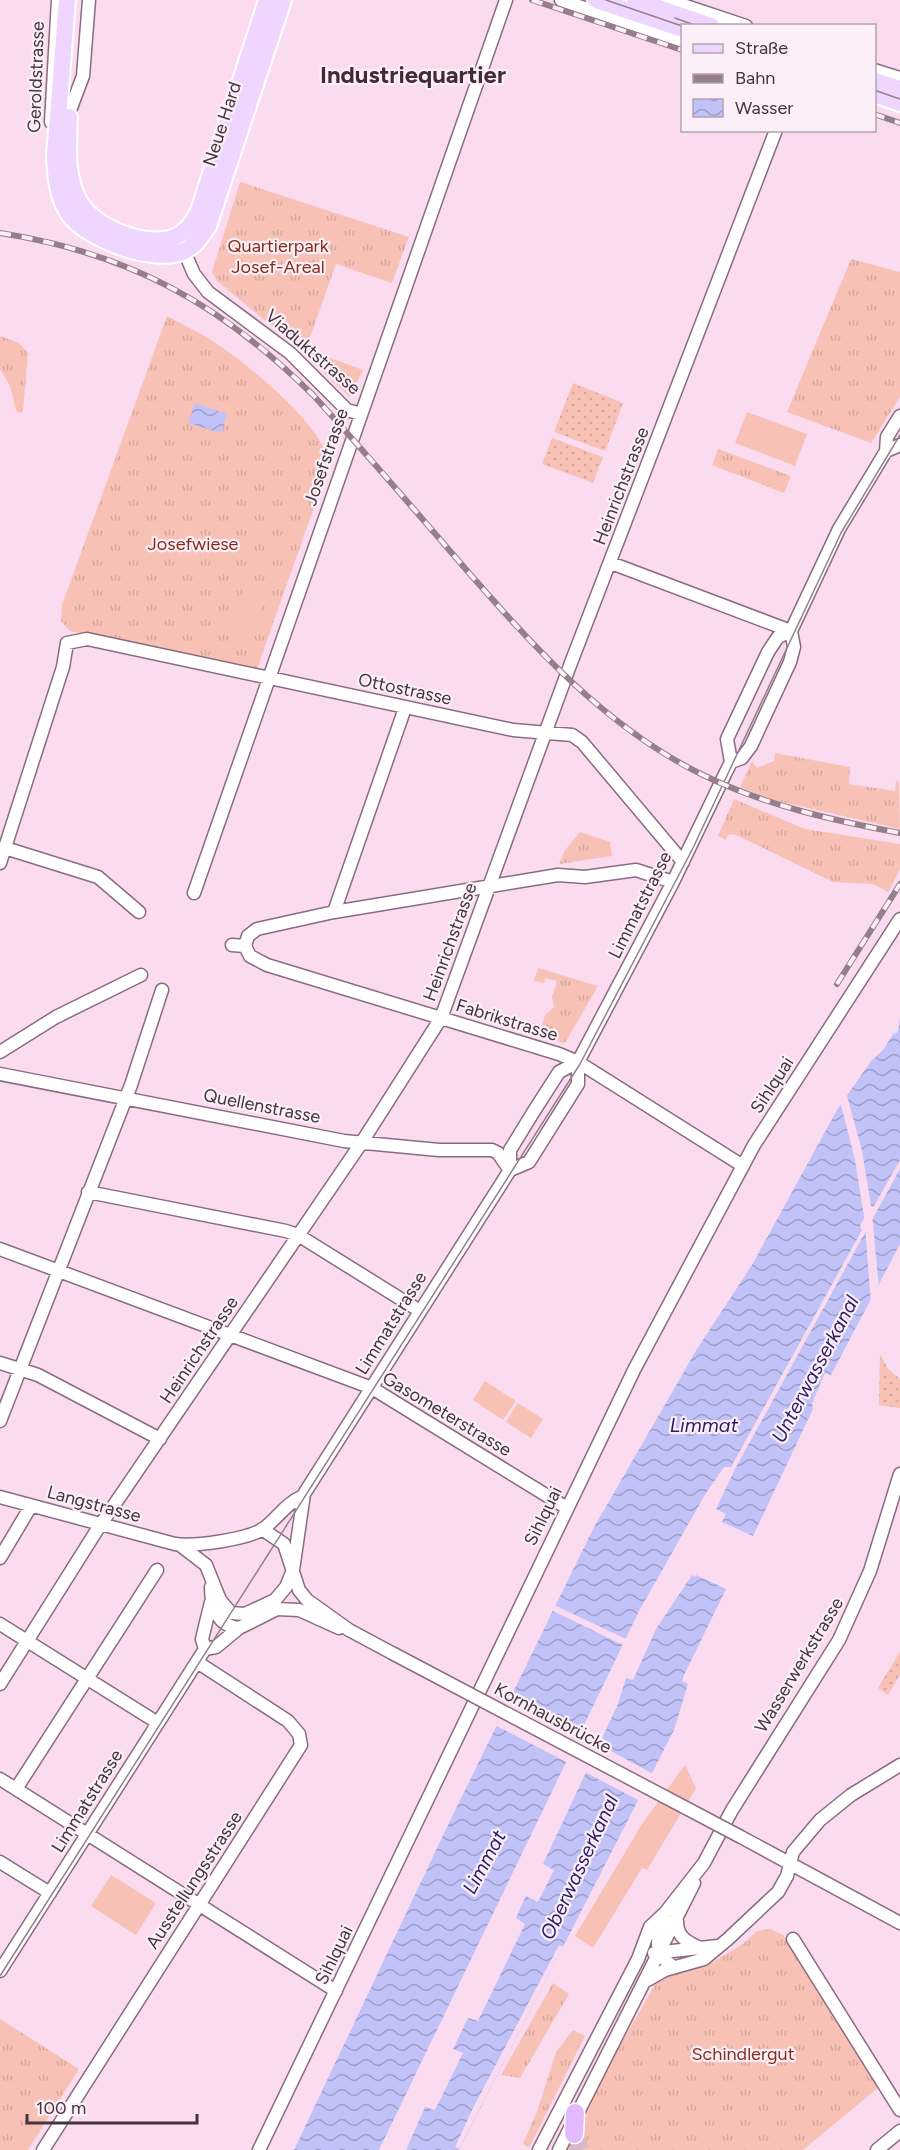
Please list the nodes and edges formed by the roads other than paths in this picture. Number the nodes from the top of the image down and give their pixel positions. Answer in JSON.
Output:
{"nodes":[{"id":1,"x":58,"y":0,"type":"edge"},
{"id":2,"x":67,"y":0,"type":"edge"},
{"id":3,"x":77,"y":0,"type":"edge"},
{"id":4,"x":89,"y":0,"type":"edge"},
{"id":5,"x":267,"y":0,"type":"edge"},
{"id":6,"x":283,"y":0,"type":"edge"},
{"id":7,"x":506,"y":0,"type":"edge"},
{"id":8,"x":561,"y":0,"type":"edge"},
{"id":9,"x":597,"y":0,"type":"edge"},
{"id":10,"x":634,"y":0,"type":"edge"},
{"id":11,"x":668,"y":0,"type":"edge"},
{"id":12,"x":683,"y":2,"type":"edge"},
{"id":13,"x":705,"y":24,"type":"edge"},
{"id":14,"x":741,"y":24,"type":"edge"},
{"id":15,"x":681,"y":29,"type":"edge"},
{"id":16,"x":681,"y":41,"type":"edge"},
{"id":17,"x":876,"y":71,"type":"edge"},
{"id":18,"x":900,"y":78,"type":"edge"},
{"id":19,"x":66,"y":81,"type":"junction"},
{"id":20,"x":876,"y":82,"type":"edge"},
{"id":21,"x":900,"y":89,"type":"edge"},
{"id":22,"x":876,"y":95,"type":"edge"},
{"id":23,"x":900,"y":103,"type":"edge"},
{"id":24,"x":69,"y":113,"type":"junction"},
{"id":25,"x":775,"y":132,"type":"edge"},
{"id":26,"x":55,"y":156,"type":"junction"},
{"id":27,"x":75,"y":209,"type":"junction"},
{"id":28,"x":180,"y":244,"type":"junction"},
{"id":29,"x":361,"y":414,"type":"junction"},
{"id":30,"x":900,"y":416,"type":"edge"},
{"id":31,"x":900,"y":445,"type":"edge"},
{"id":32,"x":886,"y":452,"type":"junction"},
{"id":33,"x":900,"y":458,"type":"edge"},
{"id":34,"x":611,"y":562,"type":"junction"},
{"id":35,"x":791,"y":631,"type":"junction"},
{"id":36,"x":268,"y":678,"type":"junction"},
{"id":37,"x":405,"y":708,"type":"junction"},
{"id":38,"x":546,"y":732,"type":"junction"},
{"id":39,"x":731,"y":762,"type":"junction"},
{"id":40,"x":5,"y":848,"type":"junction"},
{"id":41,"x":683,"y":862,"type":"junction"},
{"id":42,"x":0,"y":863,"type":"edge"},
{"id":43,"x":673,"y":882,"type":"junction"},
{"id":44,"x":489,"y":886,"type":"junction"},
{"id":45,"x":194,"y":893,"type":"dead end"},
{"id":46,"x":139,"y":912,"type":"dead end"},
{"id":47,"x":334,"y":912,"type":"junction"},
{"id":48,"x":900,"y":919,"type":"edge"},
{"id":49,"x":232,"y":945,"type":"dead end"},
{"id":50,"x":245,"y":946,"type":"junction"},
{"id":51,"x":141,"y":975,"type":"dead end"},
{"id":52,"x":162,"y":990,"type":"dead end"},
{"id":53,"x":441,"y":1018,"type":"junction"},
{"id":54,"x":0,"y":1052,"type":"edge"},
{"id":55,"x":578,"y":1062,"type":"junction"},
{"id":56,"x":0,"y":1074,"type":"edge"},
{"id":57,"x":125,"y":1098,"type":"junction"},
{"id":58,"x":362,"y":1142,"type":"junction"},
{"id":59,"x":743,"y":1166,"type":"junction"},
{"id":60,"x":510,"y":1170,"type":"junction"},
{"id":61,"x":88,"y":1192,"type":"junction"},
{"id":62,"x":298,"y":1235,"type":"junction"},
{"id":63,"x":0,"y":1249,"type":"edge"},
{"id":64,"x":58,"y":1270,"type":"junction"},
{"id":65,"x":420,"y":1311,"type":"junction"},
{"id":66,"x":230,"y":1336,"type":"junction"},
{"id":67,"x":0,"y":1363,"type":"edge"},
{"id":68,"x":21,"y":1368,"type":"junction"},
{"id":69,"x":372,"y":1388,"type":"junction"},
{"id":70,"x":0,"y":1421,"type":"edge"},
{"id":71,"x":160,"y":1439,"type":"junction"},
{"id":72,"x":900,"y":1474,"type":"edge"},
{"id":73,"x":303,"y":1496,"type":"junction"},
{"id":74,"x":0,"y":1497,"type":"edge"},
{"id":75,"x":31,"y":1506,"type":"junction"},
{"id":76,"x":567,"y":1508,"type":"junction"},
{"id":77,"x":101,"y":1524,"type":"junction"},
{"id":78,"x":262,"y":1529,"type":"junction"},
{"id":79,"x":180,"y":1545,"type":"junction"},
{"id":80,"x":0,"y":1558,"type":"edge"},
{"id":81,"x":156,"y":1570,"type":"dead end"},
{"id":82,"x":293,"y":1570,"type":"junction"},
{"id":83,"x":211,"y":1580,"type":"junction"},
{"id":84,"x":211,"y":1602,"type":"junction"},
{"id":85,"x":0,"y":1624,"type":"edge"},
{"id":86,"x":239,"y":1628,"type":"junction"},
{"id":87,"x":349,"y":1630,"type":"junction"},
{"id":88,"x":27,"y":1642,"type":"junction"},
{"id":89,"x":205,"y":1649,"type":"junction"},
{"id":90,"x":197,"y":1662,"type":"junction"},
{"id":91,"x":87,"y":1678,"type":"junction"},
{"id":92,"x":0,"y":1684,"type":"edge"},
{"id":93,"x":158,"y":1723,"type":"junction"},
{"id":94,"x":900,"y":1765,"type":"edge"},
{"id":95,"x":888,"y":1773,"type":"junction"},
{"id":96,"x":0,"y":1779,"type":"edge"},
{"id":97,"x":900,"y":1780,"type":"edge"},
{"id":98,"x":16,"y":1789,"type":"junction"},
{"id":99,"x":87,"y":1834,"type":"junction"},
{"id":100,"x":0,"y":1862,"type":"edge"},
{"id":101,"x":704,"y":1863,"type":"junction"},
{"id":102,"x":789,"y":1864,"type":"junction"},
{"id":103,"x":50,"y":1893,"type":"junction"},
{"id":104,"x":199,"y":1905,"type":"junction"},
{"id":105,"x":665,"y":1913,"type":"junction"},
{"id":106,"x":677,"y":1921,"type":"junction"},
{"id":107,"x":900,"y":1923,"type":"edge"},
{"id":108,"x":793,"y":1940,"type":"dead end"},
{"id":109,"x":718,"y":1946,"type":"junction"},
{"id":110,"x":699,"y":1947,"type":"junction"},
{"id":111,"x":658,"y":1951,"type":"junction"},
{"id":112,"x":638,"y":1959,"type":"junction"},
{"id":113,"x":674,"y":1967,"type":"junction"},
{"id":114,"x":0,"y":1971,"type":"edge"},
{"id":115,"x":644,"y":1982,"type":"junction"},
{"id":116,"x":336,"y":1991,"type":"junction"},
{"id":117,"x":900,"y":2110,"type":"edge"},
{"id":118,"x":575,"y":2113,"type":"junction"},
{"id":119,"x":900,"y":2132,"type":"edge"},
{"id":120,"x":573,"y":2134,"type":"tunnel mouth"},
{"id":121,"x":43,"y":2150,"type":"edge"},
{"id":122,"x":259,"y":2150,"type":"edge"},
{"id":123,"x":539,"y":2150,"type":"edge"},
{"id":124,"x":559,"y":2150,"type":"edge"},
{"id":125,"x":877,"y":2150,"type":"edge"}],
"edges":[{"from":1,"to":26,"type":"street","name":"Geroldstrasse"},
{"from":2,"to":19,"type":"main road"},
{"from":3,"to":19,"type":"main road"},
{"from":4,"to":24,"type":"street","name":"Geroldstrasse"},
{"from":5,"to":28,"type":"main road","name":"Neue Hard"},
{"from":6,"to":28,"type":"main road","name":"Neue Hard"},
{"from":7,"to":29,"type":"street","name":"Josefstrasse"},
{"from":8,"to":16,"type":"street"},
{"from":9,"to":15,"type":"main road"},
{"from":10,"to":13,"type":"main road"},
{"from":11,"to":12,"type":"street"},
{"from":12,"to":14,"type":"street"},
{"from":17,"to":18,"type":"street"},
{"from":19,"to":24,"type":"main road","name":"Geroldstrasse"},
{"from":19,"to":26,"type":"main road","name":"Geroldstrasse"},
{"from":20,"to":21,"type":"main road"},
{"from":22,"to":23,"type":"main road"},
{"from":24,"to":27,"type":"main road","name":"Geroldstrasse"},
{"from":25,"to":34,"type":"street","name":"Heinrichstrasse"},
{"from":26,"to":27,"type":"main road","name":"Geroldstrasse"},
{"from":27,"to":28,"type":"main road"},
{"from":28,"to":29,"type":"street","name":"Viaduktstrasse"},
{"from":29,"to":36,"type":"street","name":"Josefstrasse"},
{"from":30,"to":32,"type":"street","name":"Limmatstrasse"},
{"from":31,"to":32,"type":"street"},
{"from":32,"to":33,"type":"street"},
{"from":32,"to":35,"type":"street","name":"Limmatstrasse"},
{"from":34,"to":35,"type":"street"},
{"from":34,"to":38,"type":"street","name":"Heinrichstrasse"},
{"from":35,"to":39,"type":"street","name":"Limmatstrasse"},
{"from":35,"to":39,"type":"street","name":"Limmatstrasse"},
{"from":36,"to":37,"type":"street","name":"Ottostrasse"},
{"from":36,"to":40,"type":"street","name":"Ottostrasse"},
{"from":36,"to":45,"type":"street","name":"Josefstrasse"},
{"from":37,"to":38,"type":"street","name":"Ottostrasse"},
{"from":37,"to":47,"type":"street"},
{"from":38,"to":41,"type":"street","name":"Ottostrasse"},
{"from":38,"to":44,"type":"street","name":"Heinrichstrasse"},
{"from":39,"to":41,"type":"street","name":"Limmatstrasse"},
{"from":40,"to":42,"type":"street"},
{"from":40,"to":46,"type":"street"},
{"from":41,"to":43,"type":"street","name":"Limmatstrasse"},
{"from":43,"to":44,"type":"street"},
{"from":43,"to":55,"type":"street","name":"Limmatstrasse"},
{"from":44,"to":47,"type":"street"},
{"from":44,"to":53,"type":"street","name":"Heinrichstrasse"},
{"from":47,"to":50,"type":"street"},
{"from":48,"to":59,"type":"street","name":"Sihlquai"},
{"from":49,"to":50,"type":"street"},
{"from":50,"to":53,"type":"street","name":"Fabrikstrasse"},
{"from":51,"to":54,"type":"street"},
{"from":52,"to":57,"type":"street"},
{"from":53,"to":55,"type":"street","name":"Fabrikstrasse"},
{"from":53,"to":58,"type":"street","name":"Heinrichstrasse"},
{"from":55,"to":59,"type":"street","name":"Fabrikstrasse"},
{"from":55,"to":60,"type":"street","name":"Limmatstrasse"},
{"from":55,"to":60,"type":"street","name":"Limmatstrasse"},
{"from":56,"to":57,"type":"street","name":"Quellenstrasse"},
{"from":57,"to":58,"type":"street","name":"Quellenstrasse"},
{"from":57,"to":61,"type":"street"},
{"from":58,"to":60,"type":"street","name":"Quellenstrasse"},
{"from":58,"to":62,"type":"street","name":"Heinrichstrasse"},
{"from":59,"to":76,"type":"street","name":"Sihlquai"},
{"from":60,"to":65,"type":"street","name":"Limmatstrasse"},
{"from":61,"to":62,"type":"street"},
{"from":61,"to":64,"type":"street"},
{"from":62,"to":65,"type":"street"},
{"from":62,"to":66,"type":"street","name":"Heinrichstrasse"},
{"from":63,"to":64,"type":"street","name":"Gasometerstrasse"},
{"from":64,"to":66,"type":"street","name":"Gasometerstrasse"},
{"from":64,"to":68,"type":"street"},
{"from":65,"to":69,"type":"street","name":"Limmatstrasse"},
{"from":66,"to":69,"type":"street","name":"Gasometerstrasse"},
{"from":66,"to":71,"type":"street","name":"Heinrichstrasse"},
{"from":67,"to":68,"type":"street"},
{"from":68,"to":70,"type":"street"},
{"from":68,"to":71,"type":"street"},
{"from":69,"to":73,"type":"street","name":"Limmatstrasse"},
{"from":69,"to":76,"type":"street","name":"Gasometerstrasse"},
{"from":71,"to":77,"type":"street","name":"Heinrichstrasse"},
{"from":72,"to":101,"type":"street","name":"Wasserwerkstrasse"},
{"from":73,"to":78,"type":"street"},
{"from":73,"to":82,"type":"street"},
{"from":74,"to":75,"type":"street","name":"Langstrasse"},
{"from":75,"to":77,"type":"street","name":"Langstrasse"},
{"from":75,"to":80,"type":"street"},
{"from":76,"to":116,"type":"street","name":"Sihlquai"},
{"from":77,"to":79,"type":"street","name":"Langstrasse"},
{"from":77,"to":88,"type":"street","name":"Heinrichstrasse"},
{"from":78,"to":79,"type":"street"},
{"from":78,"to":82,"type":"street"},
{"from":79,"to":83,"type":"street"},
{"from":81,"to":91,"type":"street"},
{"from":82,"to":83,"type":"street"},
{"from":82,"to":87,"type":"street"},
{"from":83,"to":84,"type":"street"},
{"from":84,"to":86,"type":"street"},
{"from":84,"to":89,"type":"street"},
{"from":85,"to":88,"type":"street"},
{"from":86,"to":87,"type":"street"},
{"from":86,"to":89,"type":"street"},
{"from":87,"to":102,"type":"street","name":"Kornhausbrücke","bridge":true},
{"from":88,"to":91,"type":"street"},
{"from":88,"to":92,"type":"street","name":"Heinrichstrasse"},
{"from":89,"to":90,"type":"street","name":"Limmatstrasse"},
{"from":90,"to":93,"type":"street","name":"Limmatstrasse"},
{"from":90,"to":104,"type":"street","name":"Ausstellungsstrasse"},
{"from":91,"to":93,"type":"street"},
{"from":91,"to":98,"type":"street"},
{"from":93,"to":99,"type":"street","name":"Limmatstrasse"},
{"from":94,"to":95,"type":"street"},
{"from":95,"to":97,"type":"street"},
{"from":95,"to":102,"type":"street"},
{"from":96,"to":98,"type":"street"},
{"from":98,"to":99,"type":"street"},
{"from":99,"to":103,"type":"street","name":"Limmatstrasse"},
{"from":99,"to":104,"type":"street"},
{"from":100,"to":103,"type":"street"},
{"from":101,"to":105,"type":"street","name":"Wasserwerkstrasse"},
{"from":101,"to":106,"type":"street","name":"Wasserwerkstrasse"},
{"from":102,"to":107,"type":"street","name":"Kornhausbrücke"},
{"from":102,"to":109,"type":"street"},
{"from":103,"to":114,"type":"street","name":"Limmatstrasse"},
{"from":104,"to":116,"type":"street"},
{"from":104,"to":121,"type":"street","name":"Ausstellungsstrasse"},
{"from":105,"to":111,"type":"street"},
{"from":105,"to":112,"type":"street","name":"Wasserwerkstrasse"},
{"from":106,"to":110,"type":"street"},
{"from":106,"to":111,"type":"street","name":"Wasserwerkstrasse"},
{"from":108,"to":117,"type":"street"},
{"from":109,"to":110,"type":"street"},
{"from":109,"to":113,"type":"street"},
{"from":110,"to":111,"type":"street"},
{"from":111,"to":112,"type":"street"},
{"from":111,"to":113,"type":"street"},
{"from":111,"to":115,"type":"street","name":"Wasserwerkstrasse"},
{"from":112,"to":123,"type":"street","name":"Wasserwerkstrasse"},
{"from":113,"to":115,"type":"street"},
{"from":115,"to":118,"type":"street","name":"Wasserwerkstrasse"},
{"from":116,"to":122,"type":"street","name":"Sihlquai"},
{"from":118,"to":120,"type":"highway"},
{"from":118,"to":124,"type":"street","name":"Wasserwerkstrasse"},
{"from":119,"to":125,"type":"street"}]}
